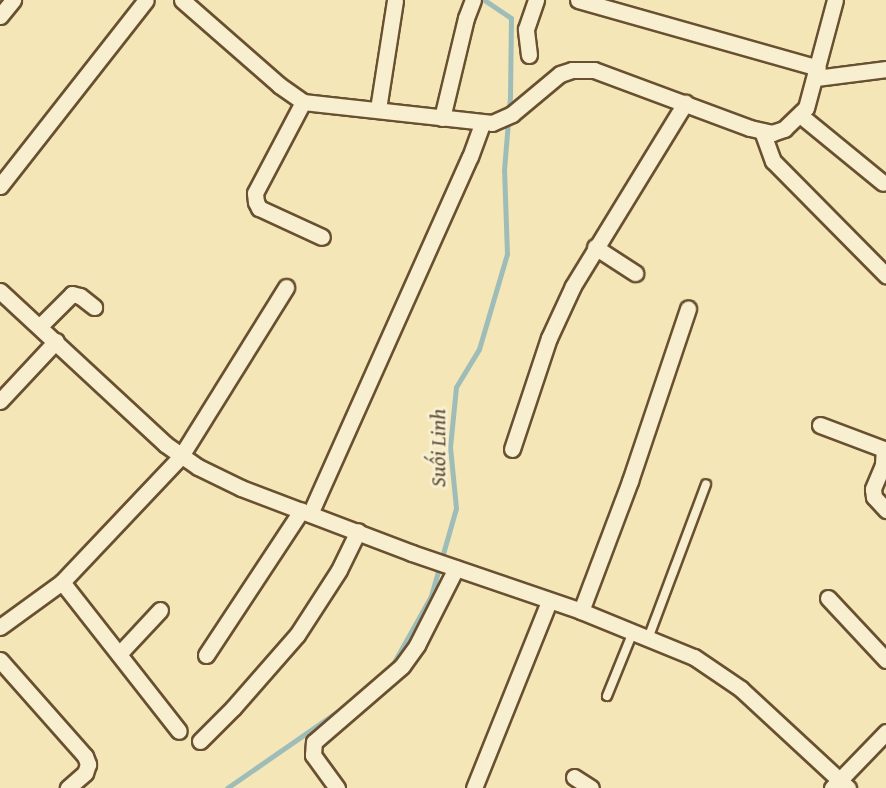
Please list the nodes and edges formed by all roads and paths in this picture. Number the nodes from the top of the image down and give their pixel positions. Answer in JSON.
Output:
{"nodes":[{"id":1,"x":13,"y":0,"type":"edge"},
{"id":2,"x":147,"y":0,"type":"edge"},
{"id":3,"x":182,"y":0,"type":"edge"},
{"id":4,"x":394,"y":0,"type":"edge"},
{"id":5,"x":536,"y":0,"type":"edge"},
{"id":6,"x":578,"y":0,"type":"edge"},
{"id":7,"x":835,"y":0,"type":"edge"},
{"id":8,"x":472,"y":3,"type":"edge"},
{"id":9,"x":631,"y":7,"type":"edge"},
{"id":10,"x":0,"y":16,"type":"edge"},
{"id":11,"x":529,"y":55,"type":"dead end"},
{"id":12,"x":886,"y":69,"type":"edge"},
{"id":13,"x":817,"y":73,"type":"junction"},
{"id":14,"x":303,"y":102,"type":"junction"},
{"id":15,"x":685,"y":103,"type":"junction"},
{"id":16,"x":378,"y":109,"type":"junction"},
{"id":17,"x":800,"y":115,"type":"junction"},
{"id":18,"x":442,"y":118,"type":"junction"},
{"id":19,"x":487,"y":123,"type":"junction"},
{"id":20,"x":762,"y":131,"type":"junction"},
{"id":21,"x":883,"y":183,"type":"dead end"},
{"id":22,"x":0,"y":186,"type":"edge"},
{"id":23,"x":322,"y":237,"type":"dead end"},
{"id":24,"x":595,"y":247,"type":"junction"},
{"id":25,"x":635,"y":273,"type":"dead end"},
{"id":26,"x":886,"y":275,"type":"edge"},
{"id":27,"x":286,"y":287,"type":"dead end"},
{"id":28,"x":0,"y":291,"type":"edge"},
{"id":29,"x":94,"y":307,"type":"dead end"},
{"id":30,"x":688,"y":309,"type":"dead end"},
{"id":31,"x":40,"y":326,"type":"junction"},
{"id":32,"x":56,"y":341,"type":"junction"},
{"id":33,"x":0,"y":401,"type":"edge"},
{"id":34,"x":820,"y":425,"type":"dead end"},
{"id":35,"x":512,"y":449,"type":"dead end"},
{"id":36,"x":181,"y":456,"type":"junction"},
{"id":37,"x":706,"y":484,"type":"dead end"},
{"id":38,"x":886,"y":510,"type":"edge"},
{"id":39,"x":305,"y":512,"type":"junction"},
{"id":40,"x":358,"y":531,"type":"junction"},
{"id":41,"x":456,"y":568,"type":"junction"},
{"id":42,"x":62,"y":582,"type":"junction"},
{"id":43,"x":828,"y":598,"type":"dead end"},
{"id":44,"x":549,"y":601,"type":"junction"},
{"id":45,"x":160,"y":610,"type":"dead end"},
{"id":46,"x":581,"y":611,"type":"junction"},
{"id":47,"x":0,"y":627,"type":"edge"},
{"id":48,"x":634,"y":631,"type":"junction"},
{"id":49,"x":649,"y":636,"type":"junction"},
{"id":50,"x":118,"y":654,"type":"junction"},
{"id":51,"x":206,"y":655,"type":"dead end"},
{"id":52,"x":0,"y":660,"type":"edge"},
{"id":53,"x":886,"y":660,"type":"edge"},
{"id":54,"x":607,"y":696,"type":"dead end"},
{"id":55,"x":179,"y":731,"type":"dead end"},
{"id":56,"x":886,"y":732,"type":"edge"},
{"id":57,"x":200,"y":741,"type":"dead end"},
{"id":58,"x":574,"y":777,"type":"dead end"},
{"id":59,"x":840,"y":785,"type":"edge"},
{"id":60,"x":330,"y":786,"type":"edge"},
{"id":61,"x":68,"y":788,"type":"edge"},
{"id":62,"x":474,"y":788,"type":"edge"},
{"id":63,"x":591,"y":788,"type":"edge"}],
"edges":[{"from":1,"to":10,"type":"street"},
{"from":2,"to":22,"type":"street"},
{"from":3,"to":14,"type":"street"},
{"from":4,"to":16,"type":"street"},
{"from":5,"to":11,"type":"street"},
{"from":6,"to":9,"type":"street"},
{"from":7,"to":13,"type":"street"},
{"from":8,"to":18,"type":"street"},
{"from":9,"to":13,"type":"street"},
{"from":12,"to":13,"type":"street"},
{"from":13,"to":17,"type":"street"},
{"from":14,"to":16,"type":"street"},
{"from":14,"to":23,"type":"street"},
{"from":15,"to":19,"type":"street"},
{"from":15,"to":20,"type":"street"},
{"from":15,"to":24,"type":"street"},
{"from":16,"to":18,"type":"street"},
{"from":17,"to":20,"type":"street"},
{"from":17,"to":21,"type":"street"},
{"from":18,"to":19,"type":"street"},
{"from":19,"to":39,"type":"street"},
{"from":20,"to":26,"type":"street"},
{"from":24,"to":25,"type":"street"},
{"from":24,"to":35,"type":"street"},
{"from":27,"to":36,"type":"street"},
{"from":28,"to":31,"type":"street"},
{"from":29,"to":31,"type":"street"},
{"from":30,"to":46,"type":"street"},
{"from":31,"to":32,"type":"street"},
{"from":32,"to":33,"type":"street"},
{"from":32,"to":36,"type":"street"},
{"from":34,"to":38,"type":"street"},
{"from":36,"to":39,"type":"street"},
{"from":36,"to":42,"type":"street"},
{"from":37,"to":49,"type":"lane"},
{"from":39,"to":40,"type":"street"},
{"from":39,"to":51,"type":"street"},
{"from":40,"to":41,"type":"street"},
{"from":40,"to":57,"type":"street"},
{"from":41,"to":44,"type":"street"},
{"from":41,"to":60,"type":"street"},
{"from":42,"to":47,"type":"street"},
{"from":42,"to":50,"type":"street"},
{"from":43,"to":53,"type":"street"},
{"from":44,"to":46,"type":"street"},
{"from":44,"to":62,"type":"street"},
{"from":45,"to":50,"type":"street"},
{"from":46,"to":48,"type":"street"},
{"from":48,"to":49,"type":"street"},
{"from":48,"to":54,"type":"lane"},
{"from":49,"to":59,"type":"street"},
{"from":50,"to":55,"type":"street"},
{"from":52,"to":61,"type":"street"},
{"from":56,"to":59,"type":"street"},
{"from":58,"to":63,"type":"street"}]}
